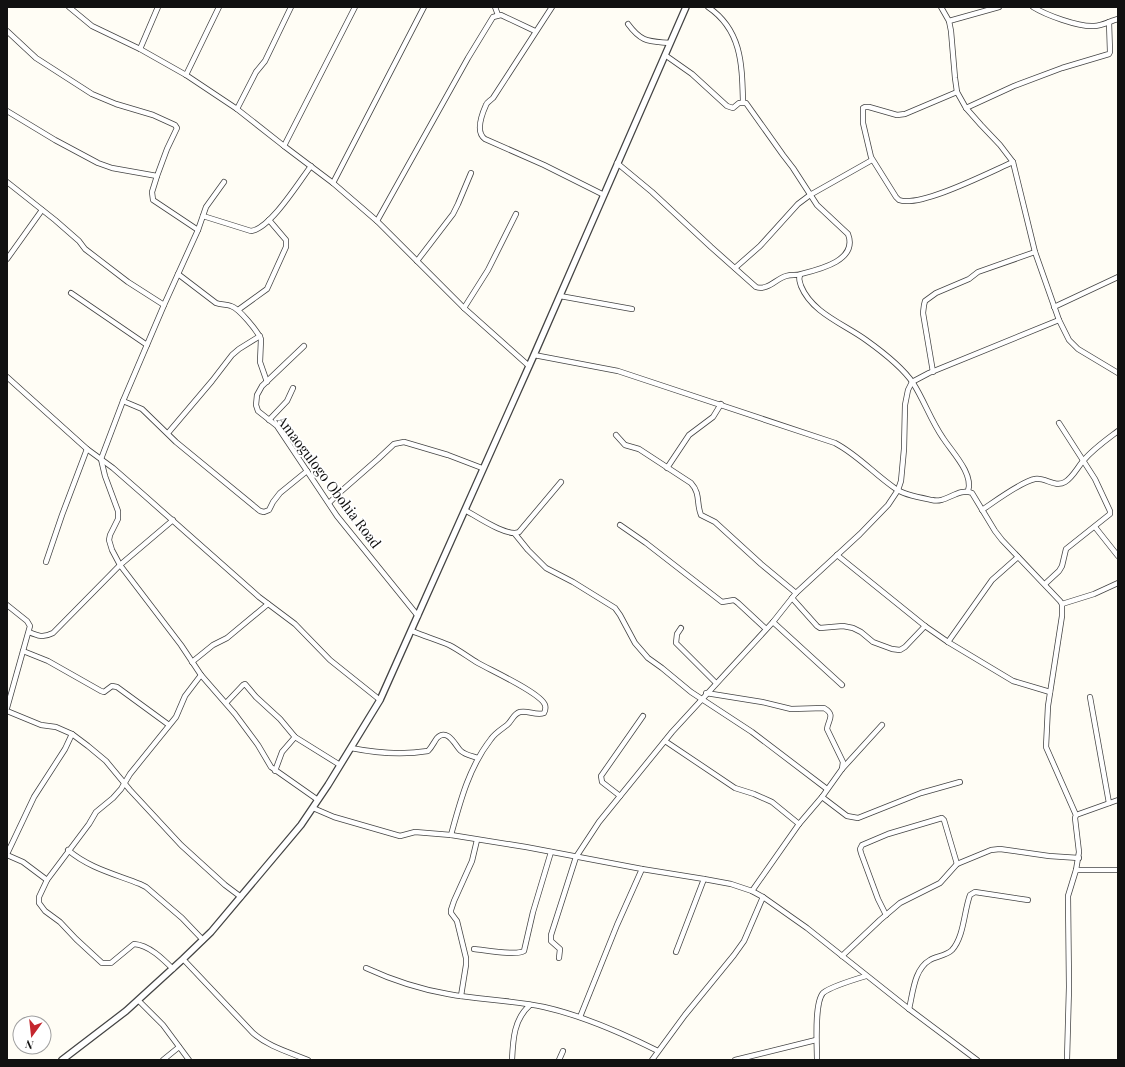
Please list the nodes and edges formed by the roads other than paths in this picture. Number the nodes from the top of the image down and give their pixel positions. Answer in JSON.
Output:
{"nodes":[{"id":1,"x":69,"y":7,"type":"edge"},
{"id":2,"x":158,"y":7,"type":"edge"},
{"id":3,"x":219,"y":7,"type":"edge"},
{"id":4,"x":291,"y":7,"type":"edge"},
{"id":5,"x":355,"y":7,"type":"edge"},
{"id":6,"x":424,"y":7,"type":"edge"},
{"id":7,"x":495,"y":7,"type":"edge"},
{"id":8,"x":552,"y":7,"type":"edge"},
{"id":9,"x":686,"y":7,"type":"edge"},
{"id":10,"x":708,"y":7,"type":"edge"},
{"id":11,"x":941,"y":7,"type":"edge"},
{"id":12,"x":999,"y":7,"type":"edge"},
{"id":13,"x":1034,"y":7,"type":"edge"},
{"id":14,"x":498,"y":15,"type":"junction"},
{"id":15,"x":1118,"y":19,"type":"edge"},
{"id":16,"x":949,"y":21,"type":"junction"},
{"id":17,"x":1109,"y":22,"type":"junction"},
{"id":18,"x":628,"y":24,"type":"dead end"},
{"id":19,"x":7,"y":31,"type":"edge"},
{"id":20,"x":535,"y":31,"type":"junction"},
{"id":21,"x":670,"y":42,"type":"junction"},
{"id":22,"x":140,"y":49,"type":"junction"},
{"id":23,"x":665,"y":55,"type":"junction"},
{"id":24,"x":186,"y":75,"type":"junction"},
{"id":25,"x":957,"y":92,"type":"junction"},
{"id":26,"x":743,"y":102,"type":"junction"},
{"id":27,"x":966,"y":108,"type":"junction"},
{"id":28,"x":237,"y":109,"type":"junction"},
{"id":29,"x":7,"y":111,"type":"edge"},
{"id":30,"x":284,"y":146,"type":"junction"},
{"id":31,"x":872,"y":160,"type":"junction"},
{"id":32,"x":1012,"y":162,"type":"junction"},
{"id":33,"x":617,"y":163,"type":"junction"},
{"id":34,"x":311,"y":166,"type":"junction"},
{"id":35,"x":472,"y":173,"type":"dead end"},
{"id":36,"x":157,"y":176,"type":"junction"},
{"id":37,"x":7,"y":182,"type":"edge"},
{"id":38,"x":224,"y":182,"type":"dead end"},
{"id":39,"x":334,"y":183,"type":"junction"},
{"id":40,"x":604,"y":195,"type":"junction"},
{"id":41,"x":810,"y":195,"type":"junction"},
{"id":42,"x":42,"y":210,"type":"junction"},
{"id":43,"x":516,"y":214,"type":"dead end"},
{"id":44,"x":203,"y":216,"type":"junction"},
{"id":45,"x":269,"y":220,"type":"junction"},
{"id":46,"x":377,"y":221,"type":"junction"},
{"id":47,"x":198,"y":230,"type":"junction"},
{"id":48,"x":1035,"y":252,"type":"junction"},
{"id":49,"x":7,"y":259,"type":"edge"},
{"id":50,"x":417,"y":261,"type":"junction"},
{"id":51,"x":735,"y":268,"type":"junction"},
{"id":52,"x":178,"y":274,"type":"junction"},
{"id":53,"x":800,"y":275,"type":"junction"},
{"id":54,"x":1118,"y":277,"type":"edge"},
{"id":55,"x":71,"y":293,"type":"dead end"},
{"id":56,"x":560,"y":296,"type":"junction"},
{"id":57,"x":164,"y":305,"type":"junction"},
{"id":58,"x":1054,"y":307,"type":"junction"},
{"id":59,"x":464,"y":308,"type":"junction"},
{"id":60,"x":632,"y":309,"type":"dead end"},
{"id":61,"x":238,"y":310,"type":"junction"},
{"id":62,"x":1059,"y":320,"type":"junction"},
{"id":63,"x":260,"y":336,"type":"junction"},
{"id":64,"x":147,"y":345,"type":"junction"},
{"id":65,"x":304,"y":346,"type":"dead end"},
{"id":66,"x":534,"y":355,"type":"junction"},
{"id":67,"x":529,"y":366,"type":"junction"},
{"id":68,"x":933,"y":372,"type":"junction"},
{"id":69,"x":1118,"y":373,"type":"edge"},
{"id":70,"x":7,"y":377,"type":"edge"},
{"id":71,"x":267,"y":382,"type":"junction"},
{"id":72,"x":912,"y":382,"type":"junction"},
{"id":73,"x":293,"y":388,"type":"dead end"},
{"id":74,"x":123,"y":401,"type":"junction"},
{"id":75,"x":721,"y":404,"type":"junction"},
{"id":76,"x":269,"y":420,"type":"junction"},
{"id":77,"x":1059,"y":423,"type":"dead end"},
{"id":78,"x":1118,"y":431,"type":"edge"},
{"id":79,"x":168,"y":433,"type":"junction"},
{"id":80,"x":616,"y":435,"type":"dead end"},
{"id":81,"x":86,"y":449,"type":"junction"},
{"id":82,"x":101,"y":459,"type":"junction"},
{"id":83,"x":1083,"y":460,"type":"junction"},
{"id":84,"x":482,"y":468,"type":"junction"},
{"id":85,"x":667,"y":468,"type":"junction"},
{"id":86,"x":307,"y":471,"type":"junction"},
{"id":87,"x":562,"y":482,"type":"dead end"},
{"id":88,"x":898,"y":490,"type":"junction"},
{"id":89,"x":968,"y":491,"type":"junction"},
{"id":90,"x":329,"y":503,"type":"junction"},
{"id":91,"x":465,"y":510,"type":"junction"},
{"id":92,"x":982,"y":510,"type":"junction"},
{"id":93,"x":173,"y":520,"type":"junction"},
{"id":94,"x":620,"y":525,"type":"dead end"},
{"id":95,"x":1095,"y":527,"type":"junction"},
{"id":96,"x":515,"y":534,"type":"junction"},
{"id":97,"x":837,"y":555,"type":"junction"},
{"id":98,"x":1118,"y":556,"type":"edge"},
{"id":99,"x":1018,"y":557,"type":"junction"},
{"id":100,"x":46,"y":562,"type":"dead end"},
{"id":101,"x":120,"y":565,"type":"junction"},
{"id":102,"x":1118,"y":583,"type":"edge"},
{"id":103,"x":1045,"y":584,"type":"junction"},
{"id":104,"x":796,"y":593,"type":"junction"},
{"id":105,"x":792,"y":598,"type":"junction"},
{"id":106,"x":268,"y":604,"type":"junction"},
{"id":107,"x":1062,"y":604,"type":"junction"},
{"id":108,"x":7,"y":605,"type":"edge"},
{"id":109,"x":418,"y":616,"type":"junction"},
{"id":110,"x":773,"y":622,"type":"junction"},
{"id":111,"x":925,"y":626,"type":"junction"},
{"id":112,"x":681,"y":628,"type":"dead end"},
{"id":113,"x":766,"y":629,"type":"junction"},
{"id":114,"x":29,"y":632,"type":"junction"},
{"id":115,"x":412,"y":632,"type":"junction"},
{"id":116,"x":948,"y":642,"type":"junction"},
{"id":117,"x":23,"y":652,"type":"junction"},
{"id":118,"x":192,"y":662,"type":"junction"},
{"id":119,"x":200,"y":675,"type":"junction"},
{"id":120,"x":716,"y":683,"type":"junction"},
{"id":121,"x":842,"y":685,"type":"dead end"},
{"id":122,"x":1050,"y":692,"type":"junction"},
{"id":123,"x":706,"y":693,"type":"junction"},
{"id":124,"x":1090,"y":697,"type":"dead end"},
{"id":125,"x":701,"y":699,"type":"junction"},
{"id":126,"x":380,"y":700,"type":"junction"},
{"id":127,"x":226,"y":703,"type":"junction"},
{"id":128,"x":7,"y":708,"type":"edge"},
{"id":129,"x":7,"y":711,"type":"edge"},
{"id":130,"x":643,"y":716,"type":"dead end"},
{"id":131,"x":169,"y":725,"type":"junction"},
{"id":132,"x":882,"y":725,"type":"dead end"},
{"id":133,"x":72,"y":734,"type":"junction"},
{"id":134,"x":295,"y":737,"type":"junction"},
{"id":135,"x":665,"y":741,"type":"junction"},
{"id":136,"x":351,"y":748,"type":"junction"},
{"id":137,"x":478,"y":758,"type":"junction"},
{"id":138,"x":340,"y":765,"type":"junction"},
{"id":139,"x":842,"y":769,"type":"junction"},
{"id":140,"x":275,"y":771,"type":"junction"},
{"id":141,"x":960,"y":782,"type":"dead end"},
{"id":142,"x":124,"y":784,"type":"junction"},
{"id":143,"x":827,"y":789,"type":"junction"},
{"id":144,"x":620,"y":796,"type":"junction"},
{"id":145,"x":822,"y":797,"type":"junction"},
{"id":146,"x":318,"y":800,"type":"junction"},
{"id":147,"x":1118,"y":800,"type":"edge"},
{"id":148,"x":1109,"y":804,"type":"junction"},
{"id":149,"x":313,"y":808,"type":"junction"},
{"id":150,"x":1076,"y":815,"type":"junction"},
{"id":151,"x":799,"y":824,"type":"junction"},
{"id":152,"x":451,"y":835,"type":"junction"},
{"id":153,"x":477,"y":840,"type":"junction"},
{"id":154,"x":68,"y":850,"type":"junction"},
{"id":155,"x":551,"y":852,"type":"junction"},
{"id":156,"x":7,"y":854,"type":"edge"},
{"id":157,"x":576,"y":857,"type":"junction"},
{"id":158,"x":1079,"y":858,"type":"junction"},
{"id":159,"x":957,"y":864,"type":"junction"},
{"id":160,"x":642,"y":869,"type":"junction"},
{"id":161,"x":1076,"y":870,"type":"junction"},
{"id":162,"x":1118,"y":870,"type":"edge"},
{"id":163,"x":704,"y":879,"type":"junction"},
{"id":164,"x":46,"y":880,"type":"junction"},
{"id":165,"x":752,"y":891,"type":"junction"},
{"id":166,"x":241,"y":897,"type":"junction"},
{"id":167,"x":763,"y":897,"type":"junction"},
{"id":168,"x":1028,"y":900,"type":"dead end"},
{"id":169,"x":886,"y":914,"type":"junction"},
{"id":170,"x":204,"y":940,"type":"junction"},
{"id":171,"x":474,"y":949,"type":"dead end"},
{"id":172,"x":676,"y":952,"type":"dead end"},
{"id":173,"x":842,"y":956,"type":"junction"},
{"id":174,"x":559,"y":958,"type":"dead end"},
{"id":175,"x":183,"y":959,"type":"junction"},
{"id":176,"x":366,"y":968,"type":"dead end"},
{"id":177,"x":172,"y":969,"type":"junction"},
{"id":178,"x":866,"y":976,"type":"junction"},
{"id":179,"x":461,"y":996,"type":"junction"},
{"id":180,"x":138,"y":1000,"type":"junction"},
{"id":181,"x":530,"y":1005,"type":"junction"},
{"id":182,"x":909,"y":1009,"type":"junction"},
{"id":183,"x":580,"y":1017,"type":"junction"},
{"id":184,"x":816,"y":1040,"type":"junction"},
{"id":185,"x":179,"y":1047,"type":"junction"},
{"id":186,"x":563,"y":1051,"type":"dead end"},
{"id":187,"x":658,"y":1051,"type":"junction"},
{"id":188,"x":62,"y":1060,"type":"edge"},
{"id":189,"x":162,"y":1060,"type":"edge"},
{"id":190,"x":189,"y":1060,"type":"edge"},
{"id":191,"x":308,"y":1060,"type":"edge"},
{"id":192,"x":512,"y":1060,"type":"edge"},
{"id":193,"x":559,"y":1060,"type":"edge"},
{"id":194,"x":652,"y":1060,"type":"edge"},
{"id":195,"x":735,"y":1060,"type":"edge"},
{"id":196,"x":817,"y":1060,"type":"edge"},
{"id":197,"x":977,"y":1060,"type":"edge"},
{"id":198,"x":1067,"y":1060,"type":"edge"}],
"edges":[{"from":1,"to":22,"type":"street"},
{"from":2,"to":22,"type":"street"},
{"from":3,"to":24,"type":"street"},
{"from":4,"to":28,"type":"street"},
{"from":5,"to":30,"type":"street"},
{"from":6,"to":39,"type":"street"},
{"from":7,"to":14,"type":"street"},
{"from":8,"to":20,"type":"street"},
{"from":9,"to":21,"type":"street"},
{"from":10,"to":26,"type":"street"},
{"from":11,"to":16,"type":"street"},
{"from":12,"to":16,"type":"street"},
{"from":13,"to":17,"type":"street"},
{"from":14,"to":20,"type":"street"},
{"from":14,"to":46,"type":"street"},
{"from":15,"to":17,"type":"street"},
{"from":16,"to":25,"type":"street"},
{"from":17,"to":27,"type":"street"},
{"from":18,"to":21,"type":"street"},
{"from":19,"to":36,"type":"street"},
{"from":20,"to":40,"type":"street"},
{"from":21,"to":23,"type":"street"},
{"from":22,"to":24,"type":"street"},
{"from":23,"to":26,"type":"street"},
{"from":23,"to":33,"type":"street"},
{"from":24,"to":28,"type":"street"},
{"from":25,"to":27,"type":"street"},
{"from":25,"to":31,"type":"street"},
{"from":26,"to":41,"type":"street"},
{"from":27,"to":32,"type":"street"},
{"from":28,"to":30,"type":"street"},
{"from":29,"to":36,"type":"street"},
{"from":30,"to":34,"type":"street"},
{"from":31,"to":32,"type":"street"},
{"from":31,"to":41,"type":"street"},
{"from":32,"to":48,"type":"street"},
{"from":33,"to":40,"type":"street"},
{"from":33,"to":51,"type":"street"},
{"from":34,"to":39,"type":"street"},
{"from":34,"to":45,"type":"street"},
{"from":35,"to":50,"type":"street"},
{"from":36,"to":47,"type":"street"},
{"from":37,"to":42,"type":"street"},
{"from":38,"to":44,"type":"street"},
{"from":39,"to":46,"type":"street"},
{"from":40,"to":56,"type":"street"},
{"from":41,"to":51,"type":"street"},
{"from":41,"to":53,"type":"street"},
{"from":42,"to":49,"type":"street"},
{"from":42,"to":57,"type":"street"},
{"from":43,"to":59,"type":"street"},
{"from":44,"to":45,"type":"street"},
{"from":44,"to":47,"type":"street"},
{"from":45,"to":61,"type":"street"},
{"from":46,"to":50,"type":"street"},
{"from":47,"to":52,"type":"street"},
{"from":48,"to":58,"type":"street"},
{"from":48,"to":68,"type":"street"},
{"from":50,"to":59,"type":"street"},
{"from":51,"to":53,"type":"street"},
{"from":52,"to":57,"type":"street"},
{"from":52,"to":61,"type":"street"},
{"from":53,"to":72,"type":"street"},
{"from":54,"to":58,"type":"street"},
{"from":55,"to":64,"type":"street"},
{"from":56,"to":60,"type":"street"},
{"from":56,"to":66,"type":"street"},
{"from":57,"to":64,"type":"street"},
{"from":58,"to":62,"type":"street"},
{"from":59,"to":67,"type":"street"},
{"from":61,"to":63,"type":"street"},
{"from":62,"to":68,"type":"street"},
{"from":62,"to":69,"type":"street"},
{"from":63,"to":71,"type":"street"},
{"from":63,"to":79,"type":"street"},
{"from":64,"to":74,"type":"street"},
{"from":65,"to":71,"type":"street","name":"Amaogulogo Obohia Road"},
{"from":66,"to":67,"type":"street"},
{"from":66,"to":75,"type":"street"},
{"from":67,"to":84,"type":"street"},
{"from":68,"to":72,"type":"street"},
{"from":70,"to":81,"type":"street"},
{"from":71,"to":76,"type":"street","name":"Amaogulogo Obohia Road"},
{"from":72,"to":88,"type":"street"},
{"from":72,"to":89,"type":"street"},
{"from":73,"to":76,"type":"street"},
{"from":74,"to":79,"type":"street"},
{"from":74,"to":82,"type":"street"},
{"from":75,"to":85,"type":"street"},
{"from":75,"to":88,"type":"street"},
{"from":76,"to":86,"type":"street","name":"Amaogulogo Obohia Road"},
{"from":77,"to":83,"type":"street"},
{"from":78,"to":83,"type":"street"},
{"from":79,"to":86,"type":"street"},
{"from":80,"to":85,"type":"street"},
{"from":81,"to":82,"type":"street"},
{"from":81,"to":100,"type":"street"},
{"from":82,"to":93,"type":"street"},
{"from":82,"to":101,"type":"street"},
{"from":83,"to":92,"type":"street"},
{"from":83,"to":95,"type":"street"},
{"from":84,"to":90,"type":"street"},
{"from":84,"to":91,"type":"street"},
{"from":85,"to":104,"type":"street"},
{"from":86,"to":90,"type":"street","name":"Amaogulogo Obohia Road"},
{"from":87,"to":96,"type":"street"},
{"from":88,"to":89,"type":"street"},
{"from":88,"to":97,"type":"street"},
{"from":89,"to":92,"type":"street"},
{"from":90,"to":109,"type":"street","name":"Amaogulogo Obohia Road"},
{"from":91,"to":96,"type":"street"},
{"from":91,"to":109,"type":"street"},
{"from":92,"to":99,"type":"street"},
{"from":93,"to":101,"type":"street"},
{"from":93,"to":106,"type":"street"},
{"from":94,"to":113,"type":"street"},
{"from":95,"to":98,"type":"street"},
{"from":95,"to":103,"type":"street"},
{"from":96,"to":125,"type":"street"},
{"from":97,"to":104,"type":"street"},
{"from":97,"to":111,"type":"street"},
{"from":99,"to":103,"type":"street"},
{"from":99,"to":116,"type":"street"},
{"from":101,"to":114,"type":"street"},
{"from":101,"to":118,"type":"street"},
{"from":102,"to":107,"type":"street"},
{"from":103,"to":107,"type":"street"},
{"from":104,"to":105,"type":"street"},
{"from":105,"to":110,"type":"street"},
{"from":105,"to":111,"type":"street"},
{"from":106,"to":118,"type":"street"},
{"from":106,"to":126,"type":"street"},
{"from":107,"to":122,"type":"street"},
{"from":108,"to":114,"type":"street"},
{"from":109,"to":115,"type":"street"},
{"from":110,"to":113,"type":"street"},
{"from":110,"to":121,"type":"street"},
{"from":111,"to":116,"type":"street"},
{"from":112,"to":120,"type":"street"},
{"from":113,"to":120,"type":"street"},
{"from":114,"to":117,"type":"street"},
{"from":115,"to":126,"type":"street"},
{"from":115,"to":137,"type":"street"},
{"from":116,"to":122,"type":"street"},
{"from":117,"to":128,"type":"street"},
{"from":117,"to":131,"type":"street"},
{"from":118,"to":119,"type":"street"},
{"from":119,"to":127,"type":"street"},
{"from":119,"to":131,"type":"street"},
{"from":120,"to":123,"type":"street"},
{"from":122,"to":150,"type":"street"},
{"from":123,"to":125,"type":"street"},
{"from":123,"to":139,"type":"street"},
{"from":124,"to":148,"type":"street"},
{"from":125,"to":135,"type":"street"},
{"from":125,"to":143,"type":"street"},
{"from":126,"to":136,"type":"street"},
{"from":127,"to":134,"type":"street"},
{"from":127,"to":140,"type":"street"},
{"from":129,"to":133,"type":"street"},
{"from":130,"to":144,"type":"street"},
{"from":131,"to":142,"type":"street"},
{"from":132,"to":139,"type":"street"},
{"from":133,"to":142,"type":"street"},
{"from":133,"to":156,"type":"street"},
{"from":134,"to":138,"type":"street"},
{"from":134,"to":140,"type":"street"},
{"from":135,"to":144,"type":"street"},
{"from":135,"to":151,"type":"street"},
{"from":136,"to":137,"type":"street"},
{"from":136,"to":138,"type":"street"},
{"from":137,"to":152,"type":"street"},
{"from":138,"to":146,"type":"street"},
{"from":139,"to":143,"type":"street"},
{"from":140,"to":146,"type":"street"},
{"from":141,"to":145,"type":"street"},
{"from":142,"to":154,"type":"street"},
{"from":142,"to":166,"type":"street"},
{"from":143,"to":145,"type":"street"},
{"from":144,"to":157,"type":"street"},
{"from":145,"to":151,"type":"street"},
{"from":146,"to":149,"type":"street"},
{"from":147,"to":148,"type":"street"},
{"from":148,"to":150,"type":"street"},
{"from":149,"to":152,"type":"street"},
{"from":149,"to":166,"type":"street"},
{"from":150,"to":158,"type":"street"},
{"from":151,"to":165,"type":"street"},
{"from":152,"to":153,"type":"street"},
{"from":153,"to":155,"type":"street"},
{"from":153,"to":179,"type":"street"},
{"from":154,"to":164,"type":"street"},
{"from":154,"to":170,"type":"street"},
{"from":155,"to":157,"type":"street"},
{"from":155,"to":171,"type":"street"},
{"from":156,"to":164,"type":"street"},
{"from":157,"to":160,"type":"street"},
{"from":157,"to":174,"type":"street"},
{"from":158,"to":159,"type":"street"},
{"from":158,"to":161,"type":"street"},
{"from":159,"to":169,"type":"street"},
{"from":159,"to":169,"type":"street"},
{"from":160,"to":163,"type":"street"},
{"from":160,"to":183,"type":"street"},
{"from":161,"to":162,"type":"street"},
{"from":161,"to":198,"type":"street"},
{"from":163,"to":165,"type":"street"},
{"from":163,"to":172,"type":"street"},
{"from":164,"to":177,"type":"street"},
{"from":165,"to":167,"type":"street"},
{"from":166,"to":170,"type":"street"},
{"from":167,"to":173,"type":"street"},
{"from":167,"to":187,"type":"street"},
{"from":168,"to":182,"type":"street"},
{"from":169,"to":173,"type":"street"},
{"from":170,"to":175,"type":"street"},
{"from":173,"to":178,"type":"street"},
{"from":175,"to":177,"type":"street"},
{"from":175,"to":191,"type":"street"},
{"from":176,"to":179,"type":"street"},
{"from":177,"to":180,"type":"street"},
{"from":178,"to":182,"type":"street"},
{"from":178,"to":184,"type":"street"},
{"from":179,"to":181,"type":"street"},
{"from":180,"to":185,"type":"street"},
{"from":180,"to":188,"type":"street"},
{"from":181,"to":183,"type":"street"},
{"from":181,"to":192,"type":"street"},
{"from":182,"to":197,"type":"street"},
{"from":183,"to":187,"type":"street"},
{"from":184,"to":195,"type":"street"},
{"from":184,"to":196,"type":"street"},
{"from":185,"to":189,"type":"street"},
{"from":185,"to":190,"type":"street"},
{"from":186,"to":193,"type":"street"},
{"from":187,"to":194,"type":"street"}]}
